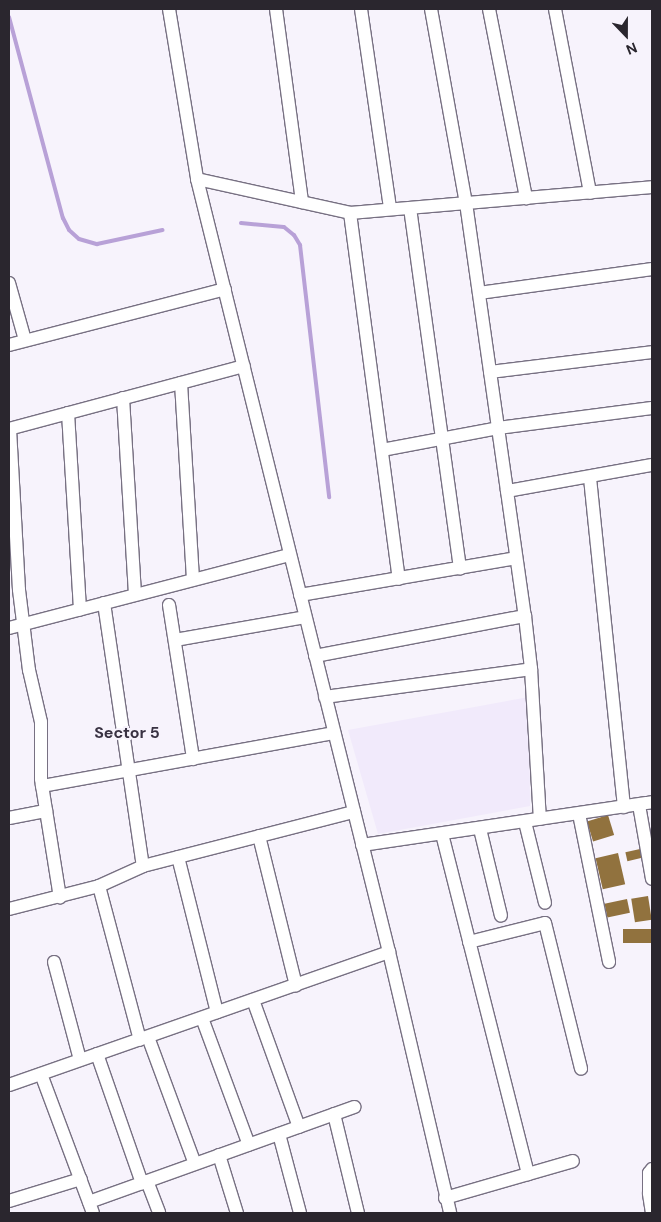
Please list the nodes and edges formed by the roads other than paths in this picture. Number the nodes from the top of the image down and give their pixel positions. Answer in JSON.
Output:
{"nodes":[{"id":1,"x":169,"y":9,"type":"edge"},
{"id":2,"x":276,"y":9,"type":"edge"},
{"id":3,"x":361,"y":9,"type":"edge"},
{"id":4,"x":431,"y":9,"type":"edge"},
{"id":5,"x":489,"y":9,"type":"edge"},
{"id":6,"x":556,"y":9,"type":"edge"},
{"id":7,"x":197,"y":179,"type":"junction"},
{"id":8,"x":652,"y":187,"type":"edge"},
{"id":9,"x":590,"y":193,"type":"junction"},
{"id":10,"x":526,"y":198,"type":"junction"},
{"id":11,"x":302,"y":202,"type":"junction"},
{"id":12,"x":466,"y":203,"type":"junction"},
{"id":13,"x":410,"y":208,"type":"junction"},
{"id":14,"x":390,"y":209,"type":"junction"},
{"id":15,"x":350,"y":213,"type":"junction"},
{"id":16,"x":652,"y":269,"type":"edge"},
{"id":17,"x":9,"y":282,"type":"edge"},
{"id":18,"x":225,"y":288,"type":"junction"},
{"id":19,"x":479,"y":293,"type":"junction"},
{"id":20,"x":25,"y":340,"type":"junction"},
{"id":21,"x":9,"y":345,"type":"edge"},
{"id":22,"x":652,"y":352,"type":"edge"},
{"id":23,"x":244,"y":366,"type":"junction"},
{"id":24,"x":490,"y":372,"type":"junction"},
{"id":25,"x":181,"y":383,"type":"junction"},
{"id":26,"x":123,"y":398,"type":"junction"},
{"id":27,"x":652,"y":408,"type":"edge"},
{"id":28,"x":68,"y":413,"type":"junction"},
{"id":29,"x":498,"y":428,"type":"junction"},
{"id":30,"x":9,"y":429,"type":"edge"},
{"id":31,"x":442,"y":438,"type":"junction"},
{"id":32,"x":382,"y":450,"type":"junction"},
{"id":33,"x":652,"y":465,"type":"edge"},
{"id":34,"x":590,"y":478,"type":"junction"},
{"id":35,"x":507,"y":491,"type":"junction"},
{"id":36,"x":290,"y":554,"type":"junction"},
{"id":37,"x":516,"y":558,"type":"junction"},
{"id":38,"x":460,"y":569,"type":"junction"},
{"id":39,"x":399,"y":578,"type":"junction"},
{"id":40,"x":192,"y":580,"type":"junction"},
{"id":41,"x":135,"y":595,"type":"junction"},
{"id":42,"x":300,"y":595,"type":"junction"},
{"id":43,"x":104,"y":603,"type":"junction"},
{"id":44,"x":169,"y":605,"type":"dead end"},
{"id":45,"x":80,"y":610,"type":"junction"},
{"id":46,"x":525,"y":616,"type":"junction"},
{"id":47,"x":305,"y":617,"type":"junction"},
{"id":48,"x":23,"y":625,"type":"junction"},
{"id":49,"x":9,"y":628,"type":"edge"},
{"id":50,"x":175,"y":640,"type":"junction"},
{"id":51,"x":315,"y":656,"type":"junction"},
{"id":52,"x":531,"y":669,"type":"junction"},
{"id":53,"x":325,"y":697,"type":"junction"},
{"id":54,"x":334,"y":733,"type":"junction"},
{"id":55,"x":193,"y":759,"type":"junction"},
{"id":56,"x":129,"y":770,"type":"junction"},
{"id":57,"x":42,"y":786,"type":"junction"},
{"id":58,"x":652,"y":802,"type":"edge"},
{"id":59,"x":639,"y":804,"type":"junction"},
{"id":60,"x":624,"y":807,"type":"junction"},
{"id":61,"x":46,"y":811,"type":"junction"},
{"id":62,"x":354,"y":812,"type":"junction"},
{"id":63,"x":579,"y":814,"type":"junction"},
{"id":64,"x":9,"y":818,"type":"edge"},
{"id":65,"x":540,"y":819,"type":"junction"},
{"id":66,"x":525,"y":822,"type":"junction"},
{"id":67,"x":480,"y":830,"type":"junction"},
{"id":68,"x":442,"y":834,"type":"junction"},
{"id":69,"x":259,"y":836,"type":"junction"},
{"id":70,"x":362,"y":845,"type":"junction"},
{"id":71,"x":178,"y":857,"type":"junction"},
{"id":72,"x":142,"y":866,"type":"junction"},
{"id":73,"x":652,"y":877,"type":"edge"},
{"id":74,"x":99,"y":886,"type":"junction"},
{"id":75,"x":60,"y":898,"type":"junction"},
{"id":76,"x":545,"y":903,"type":"dead end"},
{"id":77,"x":9,"y":909,"type":"edge"},
{"id":78,"x":501,"y":916,"type":"dead end"},
{"id":79,"x":469,"y":942,"type":"junction"},
{"id":80,"x":389,"y":952,"type":"junction"},
{"id":81,"x":54,"y":962,"type":"dead end"},
{"id":82,"x":609,"y":962,"type":"dead end"},
{"id":83,"x":296,"y":985,"type":"junction"},
{"id":84,"x":253,"y":1000,"type":"junction"},
{"id":85,"x":217,"y":1012,"type":"junction"},
{"id":86,"x":202,"y":1018,"type":"junction"},
{"id":87,"x":144,"y":1038,"type":"junction"},
{"id":88,"x":97,"y":1054,"type":"junction"},
{"id":89,"x":80,"y":1060,"type":"junction"},
{"id":90,"x":581,"y":1069,"type":"dead end"},
{"id":91,"x":41,"y":1074,"type":"junction"},
{"id":92,"x":9,"y":1085,"type":"edge"},
{"id":93,"x":354,"y":1107,"type":"dead end"},
{"id":94,"x":334,"y":1114,"type":"junction"},
{"id":95,"x":299,"y":1127,"type":"junction"},
{"id":96,"x":279,"y":1134,"type":"junction"},
{"id":97,"x":249,"y":1145,"type":"junction"},
{"id":98,"x":219,"y":1155,"type":"junction"},
{"id":99,"x":573,"y":1161,"type":"dead end"},
{"id":100,"x":195,"y":1164,"type":"junction"},
{"id":101,"x":652,"y":1169,"type":"edge"},
{"id":102,"x":528,"y":1174,"type":"junction"},
{"id":103,"x":81,"y":1179,"type":"junction"},
{"id":104,"x":144,"y":1182,"type":"junction"},
{"id":105,"x":445,"y":1198,"type":"junction"},
{"id":106,"x":9,"y":1201,"type":"edge"},
{"id":107,"x":91,"y":1208,"type":"edge"},
{"id":108,"x":159,"y":1213,"type":"edge"},
{"id":109,"x":237,"y":1213,"type":"edge"},
{"id":110,"x":300,"y":1213,"type":"edge"},
{"id":111,"x":358,"y":1213,"type":"edge"},
{"id":112,"x":450,"y":1213,"type":"edge"},
{"id":113,"x":652,"y":1213,"type":"edge"}],
"edges":[{"from":1,"to":7,"type":"street"},
{"from":2,"to":11,"type":"street"},
{"from":3,"to":14,"type":"street"},
{"from":4,"to":12,"type":"street"},
{"from":5,"to":10,"type":"street"},
{"from":6,"to":9,"type":"street"},
{"from":7,"to":11,"type":"street"},
{"from":7,"to":18,"type":"street"},
{"from":8,"to":9,"type":"street"},
{"from":9,"to":10,"type":"street"},
{"from":10,"to":12,"type":"street"},
{"from":11,"to":15,"type":"street"},
{"from":12,"to":13,"type":"street"},
{"from":12,"to":19,"type":"street"},
{"from":13,"to":14,"type":"street"},
{"from":13,"to":31,"type":"street"},
{"from":14,"to":15,"type":"street"},
{"from":15,"to":32,"type":"street"},
{"from":16,"to":19,"type":"street"},
{"from":17,"to":20,"type":"street"},
{"from":18,"to":20,"type":"street"},
{"from":18,"to":23,"type":"street"},
{"from":19,"to":24,"type":"street"},
{"from":20,"to":21,"type":"street"},
{"from":22,"to":24,"type":"street"},
{"from":23,"to":25,"type":"street"},
{"from":23,"to":36,"type":"street"},
{"from":24,"to":29,"type":"street"},
{"from":25,"to":26,"type":"street"},
{"from":25,"to":40,"type":"street"},
{"from":26,"to":28,"type":"street"},
{"from":26,"to":41,"type":"street"},
{"from":27,"to":29,"type":"street"},
{"from":28,"to":30,"type":"street"},
{"from":28,"to":45,"type":"street"},
{"from":29,"to":31,"type":"street"},
{"from":29,"to":35,"type":"street"},
{"from":30,"to":48,"type":"street"},
{"from":31,"to":32,"type":"street"},
{"from":31,"to":38,"type":"street"},
{"from":32,"to":39,"type":"street"},
{"from":33,"to":34,"type":"street"},
{"from":34,"to":35,"type":"street"},
{"from":34,"to":60,"type":"street"},
{"from":35,"to":37,"type":"street"},
{"from":36,"to":40,"type":"street"},
{"from":36,"to":42,"type":"street"},
{"from":37,"to":38,"type":"street"},
{"from":37,"to":46,"type":"street"},
{"from":38,"to":39,"type":"street"},
{"from":39,"to":42,"type":"street"},
{"from":40,"to":41,"type":"street"},
{"from":41,"to":43,"type":"street"},
{"from":42,"to":47,"type":"street"},
{"from":43,"to":45,"type":"street"},
{"from":43,"to":56,"type":"street"},
{"from":44,"to":50,"type":"street"},
{"from":45,"to":48,"type":"street"},
{"from":46,"to":51,"type":"street"},
{"from":46,"to":52,"type":"street"},
{"from":47,"to":50,"type":"street"},
{"from":47,"to":51,"type":"street"},
{"from":48,"to":49,"type":"street"},
{"from":48,"to":57,"type":"street"},
{"from":50,"to":55,"type":"street"},
{"from":51,"to":53,"type":"street"},
{"from":52,"to":53,"type":"street"},
{"from":52,"to":65,"type":"street"},
{"from":53,"to":54,"type":"street"},
{"from":54,"to":55,"type":"street"},
{"from":54,"to":62,"type":"street"},
{"from":55,"to":56,"type":"street"},
{"from":56,"to":57,"type":"street"},
{"from":56,"to":72,"type":"street"},
{"from":57,"to":61,"type":"street"},
{"from":58,"to":59,"type":"street"},
{"from":59,"to":60,"type":"street"},
{"from":59,"to":73,"type":"street"},
{"from":60,"to":63,"type":"street"},
{"from":61,"to":64,"type":"street"},
{"from":61,"to":75,"type":"street"},
{"from":62,"to":69,"type":"street"},
{"from":62,"to":70,"type":"street"},
{"from":63,"to":65,"type":"street"},
{"from":63,"to":82,"type":"street"},
{"from":65,"to":66,"type":"street"},
{"from":66,"to":67,"type":"street"},
{"from":66,"to":76,"type":"street"},
{"from":67,"to":68,"type":"street"},
{"from":67,"to":78,"type":"street"},
{"from":68,"to":70,"type":"street"},
{"from":68,"to":79,"type":"street"},
{"from":69,"to":71,"type":"street"},
{"from":69,"to":83,"type":"street"},
{"from":70,"to":80,"type":"street"},
{"from":71,"to":72,"type":"street"},
{"from":71,"to":85,"type":"street"},
{"from":72,"to":74,"type":"street"},
{"from":74,"to":75,"type":"street"},
{"from":74,"to":87,"type":"street"},
{"from":75,"to":77,"type":"street"},
{"from":79,"to":90,"type":"street"},
{"from":79,"to":102,"type":"street"},
{"from":80,"to":83,"type":"street"},
{"from":80,"to":105,"type":"street"},
{"from":81,"to":89,"type":"street"},
{"from":83,"to":84,"type":"street"},
{"from":84,"to":85,"type":"street"},
{"from":84,"to":95,"type":"street"},
{"from":85,"to":86,"type":"street"},
{"from":86,"to":87,"type":"street"},
{"from":86,"to":97,"type":"street"},
{"from":87,"to":88,"type":"street"},
{"from":87,"to":100,"type":"street"},
{"from":88,"to":89,"type":"street"},
{"from":88,"to":104,"type":"street"},
{"from":89,"to":91,"type":"street"},
{"from":91,"to":92,"type":"street"},
{"from":91,"to":103,"type":"street"},
{"from":93,"to":94,"type":"street"},
{"from":94,"to":95,"type":"street"},
{"from":94,"to":111,"type":"street"},
{"from":95,"to":96,"type":"street"},
{"from":96,"to":97,"type":"street"},
{"from":96,"to":110,"type":"street"},
{"from":97,"to":98,"type":"street"},
{"from":98,"to":100,"type":"street"},
{"from":98,"to":109,"type":"street"},
{"from":99,"to":102,"type":"street"},
{"from":100,"to":104,"type":"street"},
{"from":101,"to":113,"type":"street"},
{"from":102,"to":105,"type":"street"},
{"from":103,"to":106,"type":"street"},
{"from":103,"to":107,"type":"street"},
{"from":104,"to":107,"type":"street"},
{"from":104,"to":108,"type":"street"},
{"from":105,"to":112,"type":"street"}]}
